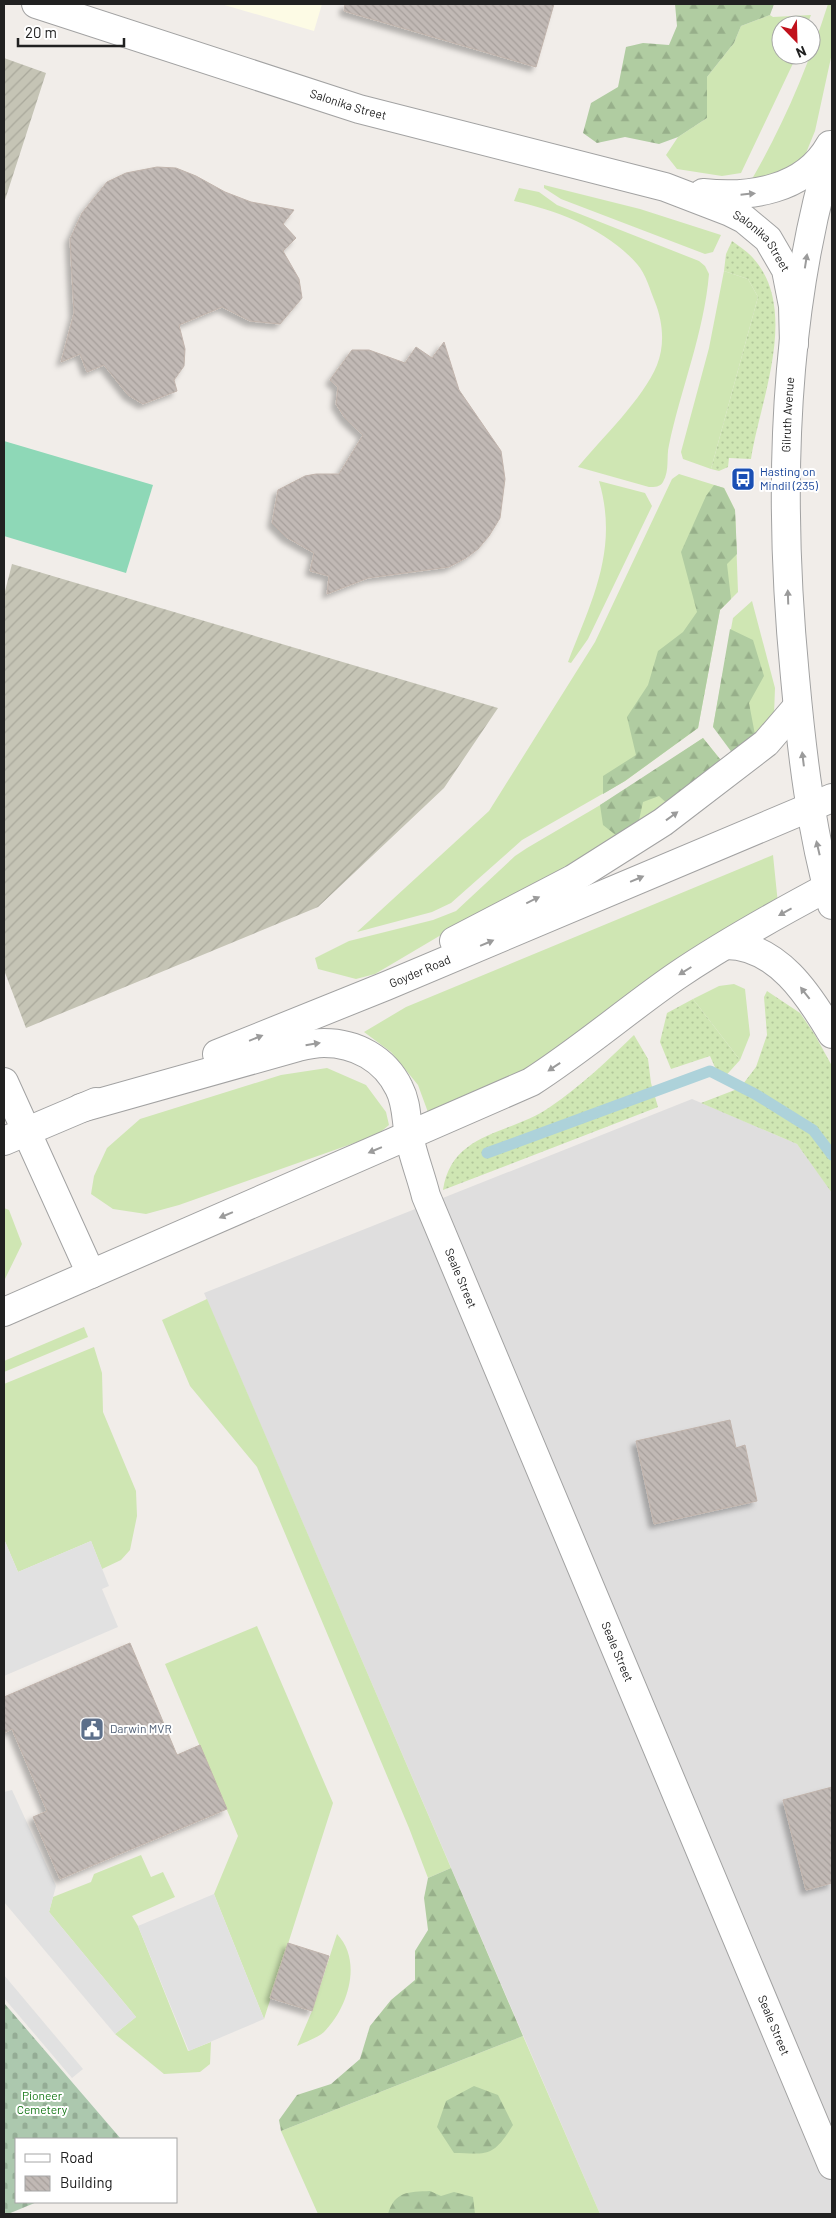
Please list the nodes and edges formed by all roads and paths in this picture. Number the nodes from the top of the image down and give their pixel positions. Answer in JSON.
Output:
{"nodes":[{"id":1,"x":36,"y":4,"type":"edge"},
{"id":2,"x":832,"y":142,"type":"edge"},
{"id":3,"x":832,"y":146,"type":"edge"},
{"id":4,"x":665,"y":187,"type":"junction"},
{"id":5,"x":794,"y":344,"type":"junction"},
{"id":6,"x":797,"y":707,"type":"junction"},
{"id":7,"x":821,"y":803,"type":"edge"},
{"id":8,"x":831,"y":893,"type":"edge"},
{"id":9,"x":726,"y":945,"type":"junction"},
{"id":10,"x":386,"y":986,"type":"junction"},
{"id":11,"x":832,"y":1034,"type":"edge"},
{"id":12,"x":4,"y":1082,"type":"edge"},
{"id":13,"x":81,"y":1108,"type":"junction"},
{"id":14,"x":15,"y":1136,"type":"edge"},
{"id":15,"x":409,"y":1136,"type":"junction"},
{"id":16,"x":91,"y":1274,"type":"junction"},
{"id":17,"x":4,"y":1312,"type":"edge"},
{"id":18,"x":832,"y":2165,"type":"edge"}],
"edges":[{"from":1,"to":4,"type":"street","name":"Salonika Street"},
{"from":4,"to":2,"type":"street","name":"Salonika Street","one_way":true},
{"from":5,"to":3,"type":"street","name":"Gilruth Avenue","one_way":true},
{"from":4,"to":5,"type":"street","name":"Salonika Street"},
{"from":6,"to":5,"type":"street","name":"Gilruth Avenue","one_way":true},
{"from":7,"to":6,"type":"street","name":"Gilruth Avenue","one_way":true},
{"from":10,"to":6,"type":"street","one_way":true},
{"from":8,"to":7,"type":"street","name":"Gilruth Avenue","one_way":true},
{"from":10,"to":7,"type":"street","name":"Goyder Road","one_way":true},
{"from":8,"to":9,"type":"street","one_way":true},
{"from":11,"to":9,"type":"street","one_way":true},
{"from":9,"to":15,"type":"street","one_way":true},
{"from":13,"to":10,"type":"street","name":"Goyder Road","one_way":true},
{"from":12,"to":14,"type":"street"},
{"from":13,"to":14,"type":"street","name":"Goyder Road"},
{"from":13,"to":15,"type":"street","name":"Seale Street","one_way":true},
{"from":14,"to":16,"type":"street"},
{"from":15,"to":16,"type":"street","one_way":true},
{"from":15,"to":18,"type":"street","name":"Seale Street"},
{"from":16,"to":17,"type":"street"}]}
